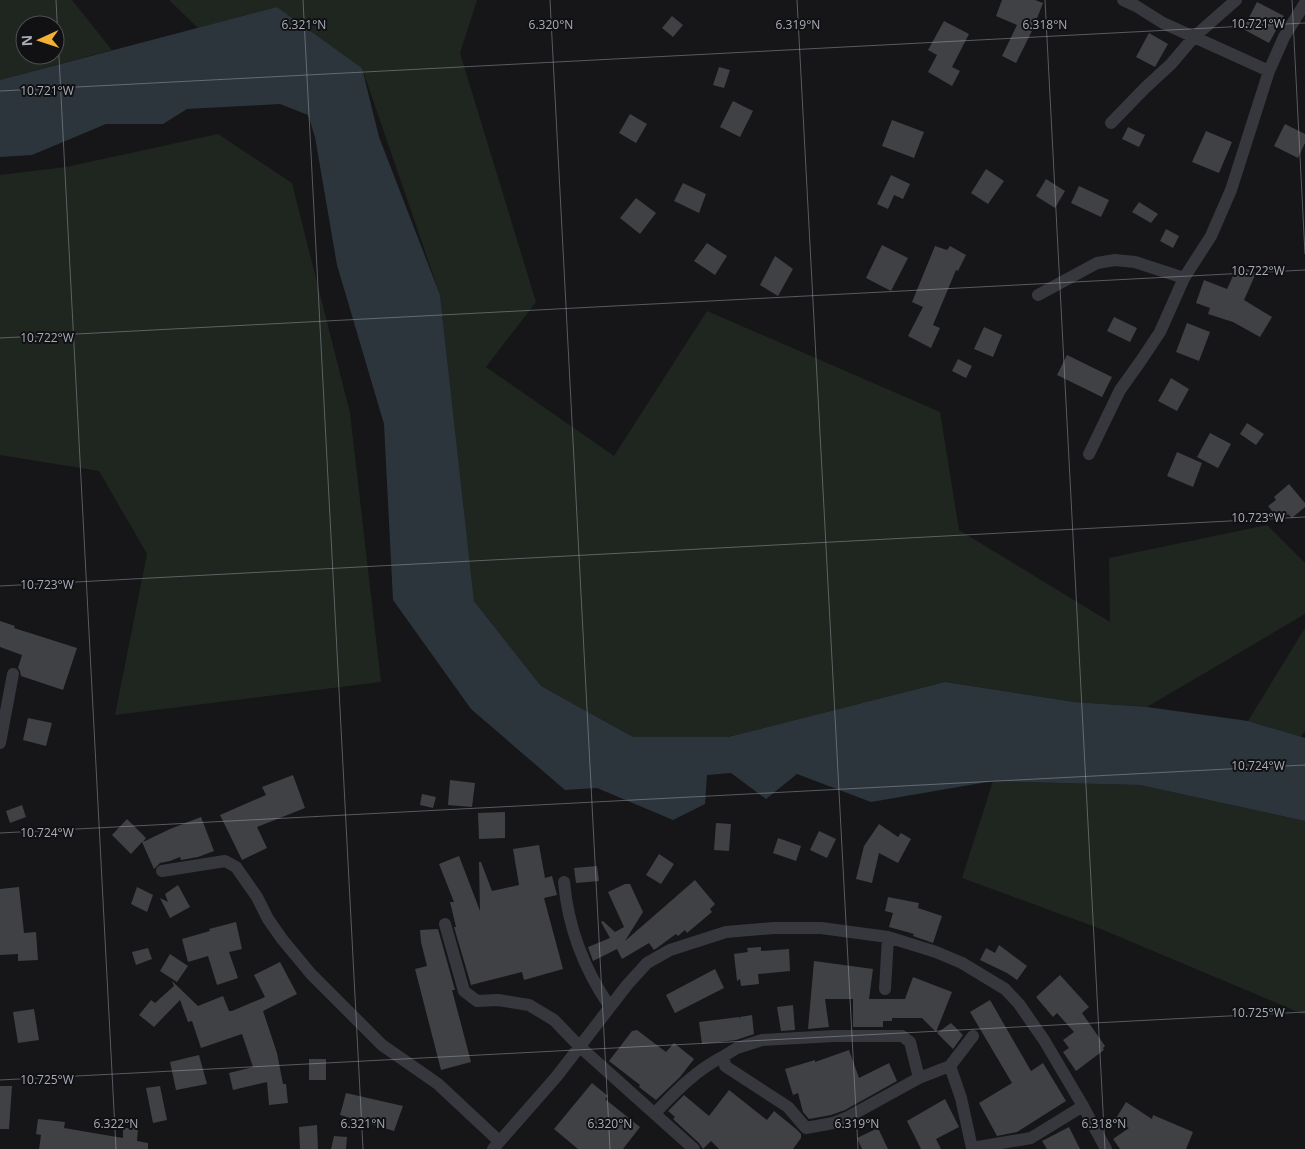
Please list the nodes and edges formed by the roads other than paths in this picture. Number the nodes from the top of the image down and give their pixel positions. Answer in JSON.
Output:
{"nodes":[{"id":1,"x":1123,"y":0,"type":"edge"},
{"id":2,"x":1236,"y":0,"type":"edge"},
{"id":3,"x":1305,"y":3,"type":"edge"},
{"id":4,"x":1194,"y":37,"type":"junction"},
{"id":5,"x":1269,"y":71,"type":"junction"},
{"id":6,"x":1110,"y":123,"type":"dead end"},
{"id":7,"x":1184,"y":278,"type":"junction"},
{"id":8,"x":1038,"y":295,"type":"dead end"},
{"id":9,"x":1089,"y":454,"type":"dead end"},
{"id":10,"x":14,"y":674,"type":"dead end"},
{"id":11,"x":0,"y":743,"type":"edge"},
{"id":12,"x":162,"y":871,"type":"dead end"},
{"id":13,"x":564,"y":882,"type":"dead end"},
{"id":14,"x":446,"y":924,"type":"dead end"},
{"id":15,"x":888,"y":936,"type":"junction"},
{"id":16,"x":884,"y":989,"type":"dead end"},
{"id":17,"x":610,"y":1007,"type":"junction"},
{"id":18,"x":973,"y":1036,"type":"dead end"},
{"id":19,"x":579,"y":1046,"type":"junction"},
{"id":20,"x":724,"y":1056,"type":"junction"},
{"id":21,"x":950,"y":1066,"type":"junction"},
{"id":22,"x":919,"y":1078,"type":"junction"},
{"id":23,"x":1083,"y":1106,"type":"junction"},
{"id":24,"x":655,"y":1114,"type":"junction"},
{"id":25,"x":496,"y":1145,"type":"edge"},
{"id":26,"x":971,"y":1148,"type":"edge"},
{"id":27,"x":694,"y":1149,"type":"edge"},
{"id":28,"x":1106,"y":1149,"type":"edge"}],
"edges":[{"from":1,"to":4,"type":"street"},
{"from":2,"to":4,"type":"street"},
{"from":3,"to":5,"type":"street"},
{"from":4,"to":5,"type":"street"},
{"from":4,"to":6,"type":"street"},
{"from":5,"to":7,"type":"street"},
{"from":7,"to":8,"type":"street"},
{"from":7,"to":9,"type":"street"},
{"from":10,"to":11,"type":"street"},
{"from":12,"to":25,"type":"street"},
{"from":13,"to":17,"type":"street"},
{"from":14,"to":19,"type":"street"},
{"from":15,"to":16,"type":"street"},
{"from":15,"to":17,"type":"street"},
{"from":15,"to":23,"type":"street"},
{"from":17,"to":19,"type":"street"},
{"from":18,"to":21,"type":"street"},
{"from":19,"to":24,"type":"street"},
{"from":19,"to":25,"type":"street"},
{"from":20,"to":22,"type":"street"},
{"from":20,"to":22,"type":"street"},
{"from":20,"to":24,"type":"street"},
{"from":21,"to":22,"type":"street"},
{"from":21,"to":26,"type":"street"},
{"from":23,"to":26,"type":"street"},
{"from":23,"to":28,"type":"street"},
{"from":24,"to":27,"type":"street"}]}
